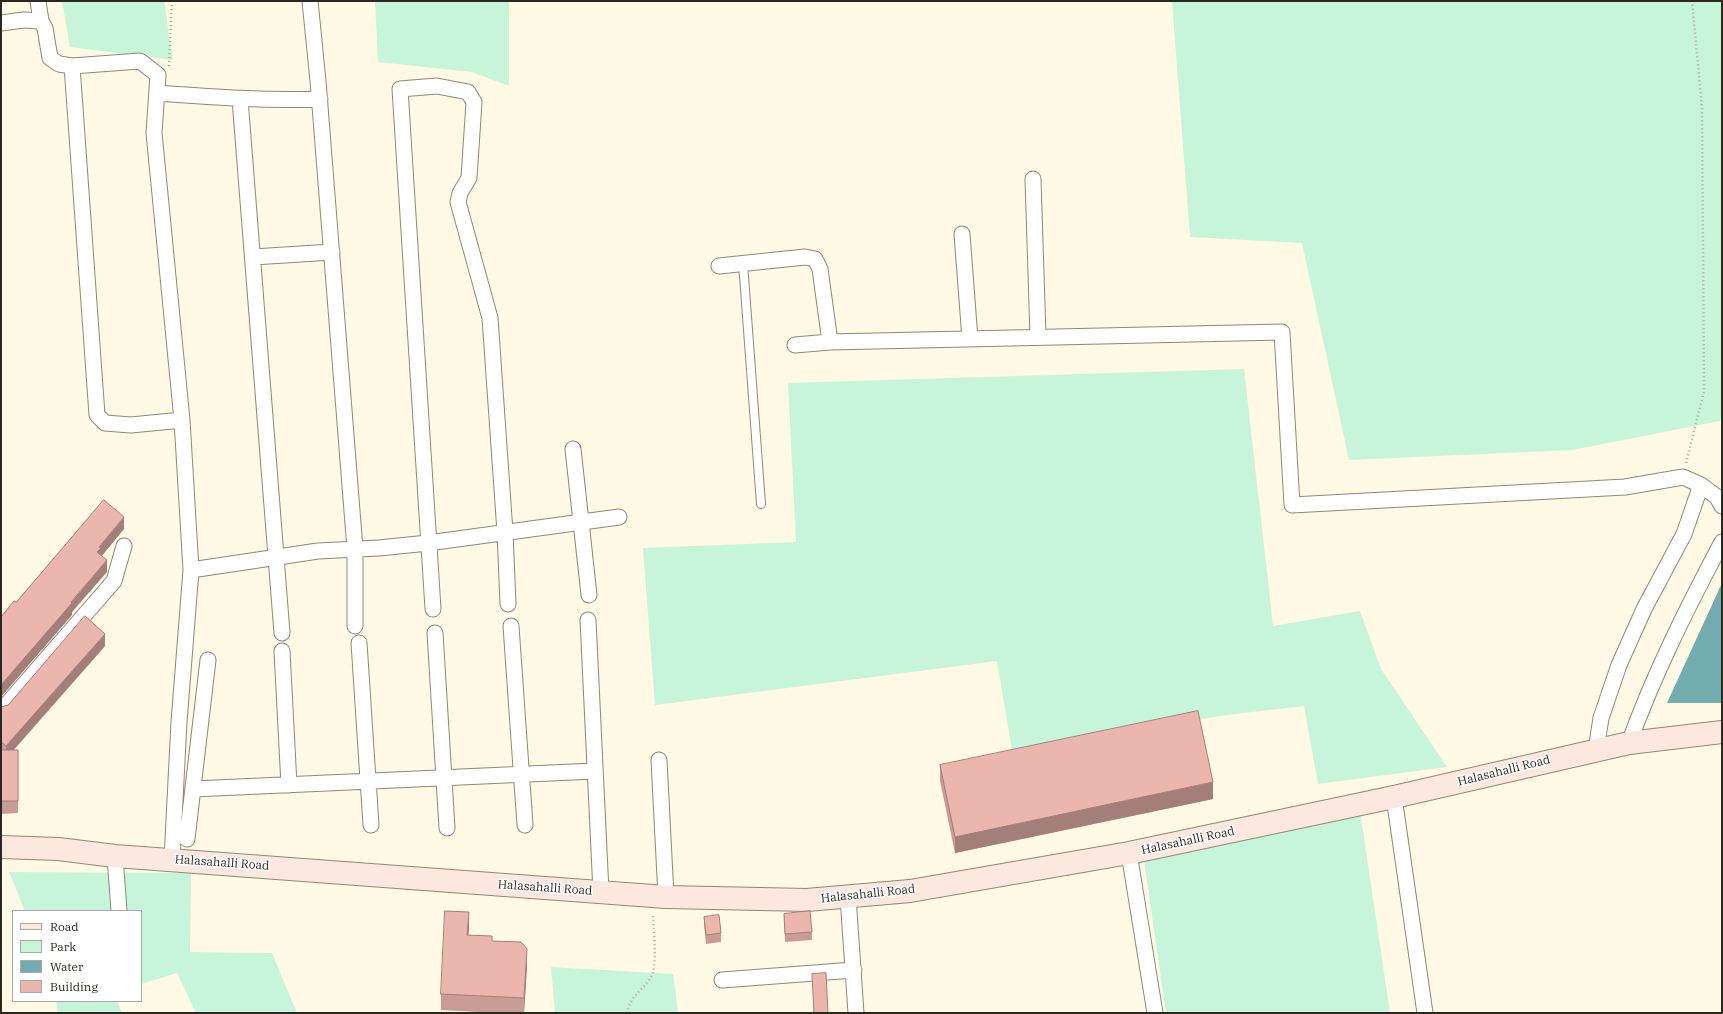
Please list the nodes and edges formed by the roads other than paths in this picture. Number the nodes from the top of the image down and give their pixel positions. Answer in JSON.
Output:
{"nodes":[{"id":1,"x":38,"y":1,"type":"edge"},
{"id":2,"x":310,"y":1,"type":"edge"},
{"id":3,"x":41,"y":21,"type":"junction"},
{"id":4,"x":1,"y":23,"type":"edge"},
{"id":5,"x":72,"y":66,"type":"junction"},
{"id":6,"x":157,"y":94,"type":"junction"},
{"id":7,"x":240,"y":99,"type":"junction"},
{"id":8,"x":320,"y":99,"type":"junction"},
{"id":9,"x":1033,"y":179,"type":"dead end"},
{"id":10,"x":962,"y":234,"type":"dead end"},
{"id":11,"x":332,"y":252,"type":"junction"},
{"id":12,"x":253,"y":257,"type":"junction"},
{"id":13,"x":743,"y":263,"type":"junction"},
{"id":14,"x":719,"y":266,"type":"dead end"},
{"id":15,"x":1038,"y":337,"type":"junction"},
{"id":16,"x":970,"y":339,"type":"junction"},
{"id":17,"x":830,"y":342,"type":"junction"},
{"id":18,"x":795,"y":345,"type":"dead end"},
{"id":19,"x":182,"y":420,"type":"junction"},
{"id":20,"x":573,"y":449,"type":"dead end"},
{"id":21,"x":1701,"y":485,"type":"junction"},
{"id":22,"x":761,"y":504,"type":"dead end"},
{"id":23,"x":1722,"y":506,"type":"edge"},
{"id":24,"x":619,"y":517,"type":"dead end"},
{"id":25,"x":580,"y":522,"type":"junction"},
{"id":26,"x":505,"y":532,"type":"junction"},
{"id":27,"x":1722,"y":542,"type":"edge"},
{"id":28,"x":428,"y":543,"type":"junction"},
{"id":29,"x":124,"y":546,"type":"dead end"},
{"id":30,"x":355,"y":549,"type":"junction"},
{"id":31,"x":277,"y":557,"type":"junction"},
{"id":32,"x":191,"y":570,"type":"junction"},
{"id":33,"x":589,"y":596,"type":"dead end"},
{"id":34,"x":508,"y":604,"type":"dead end"},
{"id":35,"x":433,"y":609,"type":"dead end"},
{"id":36,"x":588,"y":620,"type":"dead end"},
{"id":37,"x":355,"y":626,"type":"dead end"},
{"id":38,"x":511,"y":626,"type":"dead end"},
{"id":39,"x":435,"y":632,"type":"dead end"},
{"id":40,"x":282,"y":633,"type":"dead end"},
{"id":41,"x":359,"y":642,"type":"dead end"},
{"id":42,"x":282,"y":651,"type":"dead end"},
{"id":43,"x":208,"y":660,"type":"dead end"},
{"id":44,"x":1,"y":710,"type":"edge"},
{"id":45,"x":1722,"y":732,"type":"edge"},
{"id":46,"x":1629,"y":743,"type":"junction"},
{"id":47,"x":1596,"y":750,"type":"junction"},
{"id":48,"x":659,"y":760,"type":"dead end"},
{"id":49,"x":595,"y":771,"type":"junction"},
{"id":50,"x":522,"y":774,"type":"junction"},
{"id":51,"x":444,"y":778,"type":"junction"},
{"id":52,"x":368,"y":781,"type":"junction"},
{"id":53,"x":289,"y":785,"type":"junction"},
{"id":54,"x":193,"y":789,"type":"junction"},
{"id":55,"x":1394,"y":797,"type":"junction"},
{"id":56,"x":371,"y":825,"type":"dead end"},
{"id":57,"x":525,"y":825,"type":"dead end"},
{"id":58,"x":447,"y":828,"type":"dead end"},
{"id":59,"x":187,"y":839,"type":"dead end"},
{"id":60,"x":1,"y":847,"type":"edge"},
{"id":61,"x":1129,"y":854,"type":"junction"},
{"id":62,"x":115,"y":856,"type":"junction"},
{"id":63,"x":172,"y":859,"type":"junction"},
{"id":64,"x":601,"y":892,"type":"junction"},
{"id":65,"x":659,"y":896,"type":"junction"},
{"id":66,"x":848,"y":897,"type":"junction"},
{"id":67,"x":119,"y":910,"type":"edge"},
{"id":68,"x":854,"y":970,"type":"junction"},
{"id":69,"x":722,"y":980,"type":"dead end"},
{"id":70,"x":856,"y":1013,"type":"edge"},
{"id":71,"x":1154,"y":1013,"type":"edge"},
{"id":72,"x":1425,"y":1013,"type":"edge"}],
"edges":[{"from":1,"to":3,"type":"street"},
{"from":2,"to":8,"type":"street"},
{"from":3,"to":4,"type":"street"},
{"from":3,"to":5,"type":"street"},
{"from":5,"to":6,"type":"street"},
{"from":5,"to":19,"type":"street"},
{"from":6,"to":7,"type":"street"},
{"from":6,"to":19,"type":"street"},
{"from":7,"to":8,"type":"street"},
{"from":7,"to":12,"type":"street"},
{"from":8,"to":11,"type":"street"},
{"from":9,"to":15,"type":"street"},
{"from":10,"to":16,"type":"street"},
{"from":11,"to":12,"type":"street"},
{"from":11,"to":30,"type":"street"},
{"from":12,"to":31,"type":"street"},
{"from":13,"to":14,"type":"street"},
{"from":13,"to":17,"type":"street"},
{"from":13,"to":22,"type":"lane"},
{"from":15,"to":16,"type":"street"},
{"from":15,"to":21,"type":"street"},
{"from":16,"to":17,"type":"street"},
{"from":17,"to":18,"type":"street"},
{"from":19,"to":32,"type":"street"},
{"from":20,"to":25,"type":"street"},
{"from":21,"to":23,"type":"street"},
{"from":21,"to":47,"type":"street"},
{"from":24,"to":25,"type":"street"},
{"from":25,"to":26,"type":"street"},
{"from":25,"to":33,"type":"street"},
{"from":26,"to":28,"type":"street"},
{"from":26,"to":28,"type":"street"},
{"from":26,"to":34,"type":"street"},
{"from":27,"to":46,"type":"street"},
{"from":28,"to":30,"type":"street"},
{"from":28,"to":35,"type":"street"},
{"from":29,"to":44,"type":"street"},
{"from":30,"to":31,"type":"street"},
{"from":30,"to":37,"type":"street"},
{"from":31,"to":32,"type":"street"},
{"from":31,"to":40,"type":"street"},
{"from":32,"to":63,"type":"street"},
{"from":36,"to":49,"type":"street"},
{"from":38,"to":50,"type":"street"},
{"from":39,"to":51,"type":"street"},
{"from":41,"to":52,"type":"street"},
{"from":42,"to":53,"type":"street"},
{"from":43,"to":54,"type":"street"},
{"from":45,"to":46,"type":"main road","name":"Halasahalli Road"},
{"from":46,"to":47,"type":"main road","name":"Halasahalli Road"},
{"from":47,"to":55,"type":"main road","name":"Halasahalli Road"},
{"from":48,"to":65,"type":"street"},
{"from":49,"to":50,"type":"street"},
{"from":49,"to":64,"type":"street"},
{"from":50,"to":51,"type":"street"},
{"from":50,"to":57,"type":"street"},
{"from":51,"to":52,"type":"street"},
{"from":51,"to":58,"type":"street"},
{"from":52,"to":53,"type":"street"},
{"from":52,"to":56,"type":"street"},
{"from":53,"to":54,"type":"street"},
{"from":54,"to":59,"type":"street"},
{"from":55,"to":61,"type":"main road","name":"Halasahalli Road"},
{"from":55,"to":72,"type":"street"},
{"from":60,"to":62,"type":"main road","name":"Halasahalli Road"},
{"from":61,"to":66,"type":"main road","name":"Halasahalli Road"},
{"from":61,"to":71,"type":"street"},
{"from":62,"to":63,"type":"main road","name":"Halasahalli Road"},
{"from":62,"to":67,"type":"street"},
{"from":63,"to":64,"type":"main road","name":"Halasahalli Road"},
{"from":64,"to":65,"type":"main road","name":"Halasahalli Road"},
{"from":65,"to":66,"type":"main road","name":"Halasahalli Road"},
{"from":66,"to":68,"type":"street"},
{"from":68,"to":69,"type":"street"},
{"from":68,"to":70,"type":"street"}]}
